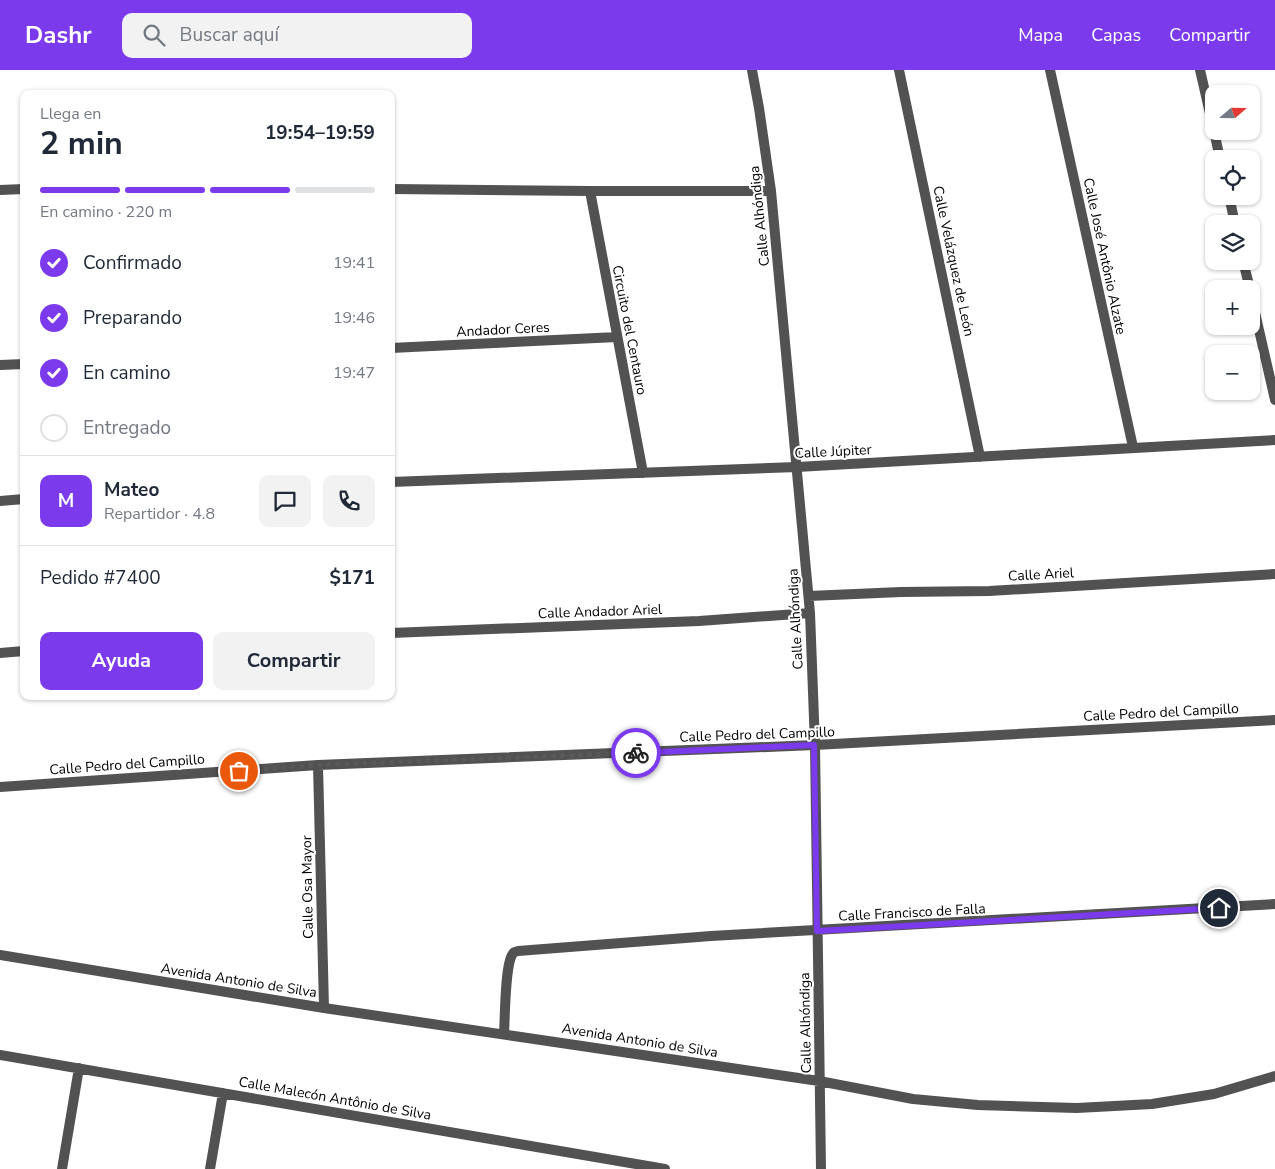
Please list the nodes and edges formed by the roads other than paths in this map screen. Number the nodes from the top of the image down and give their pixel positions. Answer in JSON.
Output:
{"nodes":[{"id":1,"x":752,"y":70,"type":"edge"},
{"id":2,"x":899,"y":70,"type":"edge"},
{"id":3,"x":1050,"y":70,"type":"edge"},
{"id":4,"x":1200,"y":70,"type":"edge"},
{"id":5,"x":1205,"y":92,"type":"edge"},
{"id":6,"x":20,"y":189,"type":"edge"},
{"id":7,"x":395,"y":189,"type":"edge"},
{"id":8,"x":0,"y":190,"type":"edge"},
{"id":9,"x":590,"y":191,"type":"junction"},
{"id":10,"x":770,"y":191,"type":"junction"},
{"id":11,"x":1260,"y":334,"type":"edge"},
{"id":12,"x":616,"y":337,"type":"junction"},
{"id":13,"x":395,"y":348,"type":"edge"},
{"id":14,"x":20,"y":364,"type":"edge"},
{"id":15,"x":0,"y":365,"type":"edge"},
{"id":16,"x":1275,"y":400,"type":"edge"},
{"id":17,"x":1275,"y":440,"type":"edge"},
{"id":18,"x":1133,"y":447,"type":"junction"},
{"id":19,"x":980,"y":457,"type":"junction"},
{"id":20,"x":798,"y":467,"type":"junction"},
{"id":21,"x":643,"y":473,"type":"junction"},
{"id":22,"x":395,"y":482,"type":"edge"},
{"id":23,"x":20,"y":500,"type":"edge"},
{"id":24,"x":0,"y":501,"type":"edge"},
{"id":25,"x":1275,"y":574,"type":"edge"},
{"id":26,"x":809,"y":596,"type":"junction"},
{"id":27,"x":810,"y":612,"type":"junction"},
{"id":28,"x":395,"y":633,"type":"edge"},
{"id":29,"x":20,"y":651,"type":"edge"},
{"id":30,"x":0,"y":653,"type":"edge"},
{"id":31,"x":1275,"y":720,"type":"edge"},
{"id":32,"x":814,"y":745,"type":"junction"},
{"id":33,"x":318,"y":765,"type":"junction"},
{"id":34,"x":0,"y":786,"type":"edge"},
{"id":35,"x":1275,"y":904,"type":"edge"},
{"id":36,"x":817,"y":931,"type":"junction"},
{"id":37,"x":0,"y":955,"type":"edge"},
{"id":38,"x":324,"y":1008,"type":"junction"},
{"id":39,"x":504,"y":1034,"type":"junction"},
{"id":40,"x":0,"y":1055,"type":"edge"},
{"id":41,"x":79,"y":1068,"type":"junction"},
{"id":42,"x":1275,"y":1076,"type":"edge"},
{"id":43,"x":819,"y":1081,"type":"junction"},
{"id":44,"x":223,"y":1093,"type":"junction"},
{"id":45,"x":62,"y":1169,"type":"edge"},
{"id":46,"x":210,"y":1169,"type":"edge"},
{"id":47,"x":665,"y":1169,"type":"edge"},
{"id":48,"x":821,"y":1169,"type":"edge"}],
"edges":[{"from":1,"to":10,"type":"street","name":"Calle Alhóndiga"},
{"from":2,"to":19,"type":"street","name":"Calle Velázquez de León"},
{"from":3,"to":18,"type":"street","name":"Calle José Antônio Alzate"},
{"from":4,"to":5,"type":"street"},
{"from":6,"to":8,"type":"street"},
{"from":7,"to":9,"type":"street"},
{"from":9,"to":10,"type":"street"},
{"from":9,"to":12,"type":"street","name":"Circuito del Centauro"},
{"from":10,"to":20,"type":"street","name":"Calle Alhóndiga"},
{"from":11,"to":16,"type":"street"},
{"from":12,"to":13,"type":"street","name":"Andador Ceres"},
{"from":12,"to":21,"type":"street","name":"Circuito del Centauro"},
{"from":14,"to":15,"type":"street"},
{"from":17,"to":18,"type":"street","name":"Calle Júpiter"},
{"from":18,"to":19,"type":"street","name":"Calle Júpiter"},
{"from":19,"to":20,"type":"street","name":"Calle Júpiter"},
{"from":20,"to":21,"type":"street","name":"Calle Júpiter"},
{"from":20,"to":26,"type":"street","name":"Calle Alhóndiga"},
{"from":21,"to":22,"type":"street","name":"Calle Júpiter"},
{"from":23,"to":24,"type":"street"},
{"from":25,"to":26,"type":"street","name":"Calle Ariel"},
{"from":26,"to":27,"type":"street","name":"Calle Alhóndiga"},
{"from":27,"to":28,"type":"street","name":"Calle Andador Ariel"},
{"from":27,"to":32,"type":"street","name":"Calle Alhóndiga"},
{"from":29,"to":30,"type":"street"},
{"from":31,"to":32,"type":"street","name":"Calle Pedro del Campillo"},
{"from":32,"to":33,"type":"street","name":"Calle Pedro del Campillo"},
{"from":32,"to":36,"type":"street","name":"Calle Alhóndiga"},
{"from":33,"to":34,"type":"street","name":"Calle Pedro del Campillo"},
{"from":33,"to":38,"type":"street","name":"Calle Osa Mayor"},
{"from":35,"to":36,"type":"street","name":"Calle Francisco de Falla"},
{"from":36,"to":39,"type":"street","name":"Calle Francisco de Falla"},
{"from":36,"to":43,"type":"street","name":"Calle Alhóndiga"},
{"from":37,"to":38,"type":"street","name":"Avenida Antonio de Silva"},
{"from":38,"to":39,"type":"street","name":"Avenida Antonio de Silva"},
{"from":39,"to":43,"type":"street","name":"Avenida Antonio de Silva"},
{"from":40,"to":41,"type":"street","name":"Calle Malecón Antônio de Silva"},
{"from":41,"to":44,"type":"street","name":"Calle Malecón Antônio de Silva"},
{"from":41,"to":45,"type":"street"},
{"from":42,"to":43,"type":"street","name":"Avenida Antonio de Silva"},
{"from":43,"to":48,"type":"street","name":"Calle Alhóndiga"},
{"from":44,"to":46,"type":"street"},
{"from":44,"to":47,"type":"street","name":"Calle Malecón Antônio de Silva"}]}
